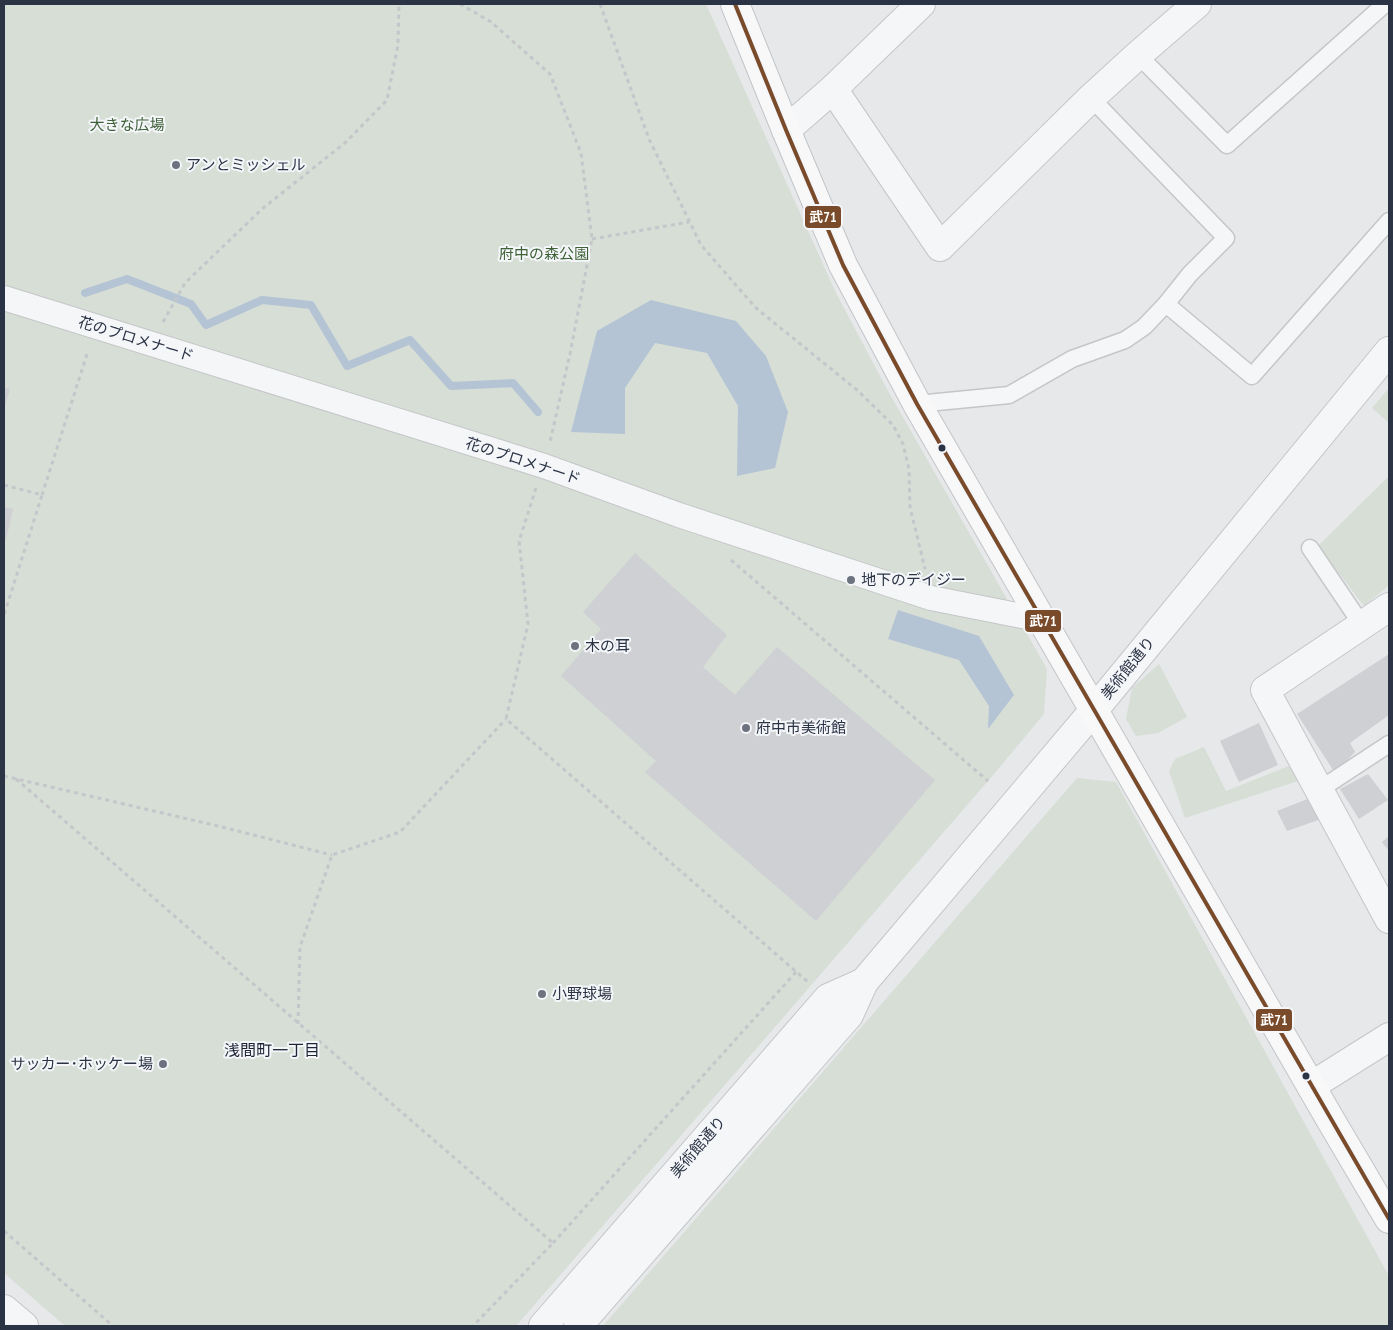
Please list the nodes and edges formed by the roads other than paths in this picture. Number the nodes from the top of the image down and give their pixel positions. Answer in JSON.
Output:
{"nodes":[{"id":1,"x":735,"y":4,"type":"edge"},
{"id":2,"x":921,"y":4,"type":"edge"},
{"id":3,"x":1197,"y":4,"type":"edge"},
{"id":4,"x":1385,"y":4,"type":"edge"},
{"id":5,"x":1138,"y":55,"type":"junction"},
{"id":6,"x":833,"y":89,"type":"junction"},
{"id":7,"x":1091,"y":98,"type":"junction"},
{"id":8,"x":786,"y":130,"type":"junction"},
{"id":9,"x":1389,"y":221,"type":"edge"},
{"id":10,"x":4,"y":298,"type":"edge"},
{"id":11,"x":1166,"y":304,"type":"junction"},
{"id":12,"x":1389,"y":351,"type":"edge"},
{"id":13,"x":917,"y":404,"type":"junction"},
{"id":14,"x":1310,"y":548,"type":"dead end"},
{"id":15,"x":1389,"y":607,"type":"edge"},
{"id":16,"x":1042,"y":620,"type":"junction"},
{"id":17,"x":1362,"y":625,"type":"junction"},
{"id":18,"x":1094,"y":710,"type":"junction"},
{"id":19,"x":1389,"y":744,"type":"edge"},
{"id":20,"x":1319,"y":790,"type":"junction"},
{"id":21,"x":1389,"y":919,"type":"edge"},
{"id":22,"x":864,"y":982,"type":"junction"},
{"id":23,"x":1389,"y":1038,"type":"edge"},
{"id":24,"x":1311,"y":1086,"type":"junction"},
{"id":25,"x":1389,"y":1219,"type":"edge"},
{"id":26,"x":4,"y":1309,"type":"edge"},
{"id":27,"x":24,"y":1326,"type":"edge"},
{"id":28,"x":543,"y":1326,"type":"edge"},
{"id":29,"x":578,"y":1326,"type":"edge"}],
"edges":[{"from":1,"to":8,"type":"main road"},
{"from":2,"to":6,"type":"street"},
{"from":3,"to":5,"type":"street"},
{"from":4,"to":5,"type":"lane"},
{"from":5,"to":7,"type":"street"},
{"from":6,"to":7,"type":"street"},
{"from":6,"to":8,"type":"street"},
{"from":7,"to":11,"type":"lane"},
{"from":8,"to":13,"type":"main road"},
{"from":9,"to":11,"type":"lane"},
{"from":10,"to":16,"type":"street","name":"花のプロメナード"},
{"from":11,"to":13,"type":"lane"},
{"from":12,"to":18,"type":"street","name":"美術館通り"},
{"from":13,"to":16,"type":"main road"},
{"from":14,"to":17,"type":"lane"},
{"from":15,"to":17,"type":"street"},
{"from":16,"to":18,"type":"main road"},
{"from":17,"to":20,"type":"street"},
{"from":18,"to":22,"type":"street","name":"美術館通り"},
{"from":18,"to":24,"type":"main road"},
{"from":19,"to":20,"type":"lane"},
{"from":20,"to":21,"type":"street"},
{"from":22,"to":28,"type":"street","name":"美術館通り"},
{"from":22,"to":29,"type":"street","name":"美術館通り"},
{"from":23,"to":24,"type":"street"},
{"from":24,"to":25,"type":"main road"},
{"from":26,"to":27,"type":"street"}]}
